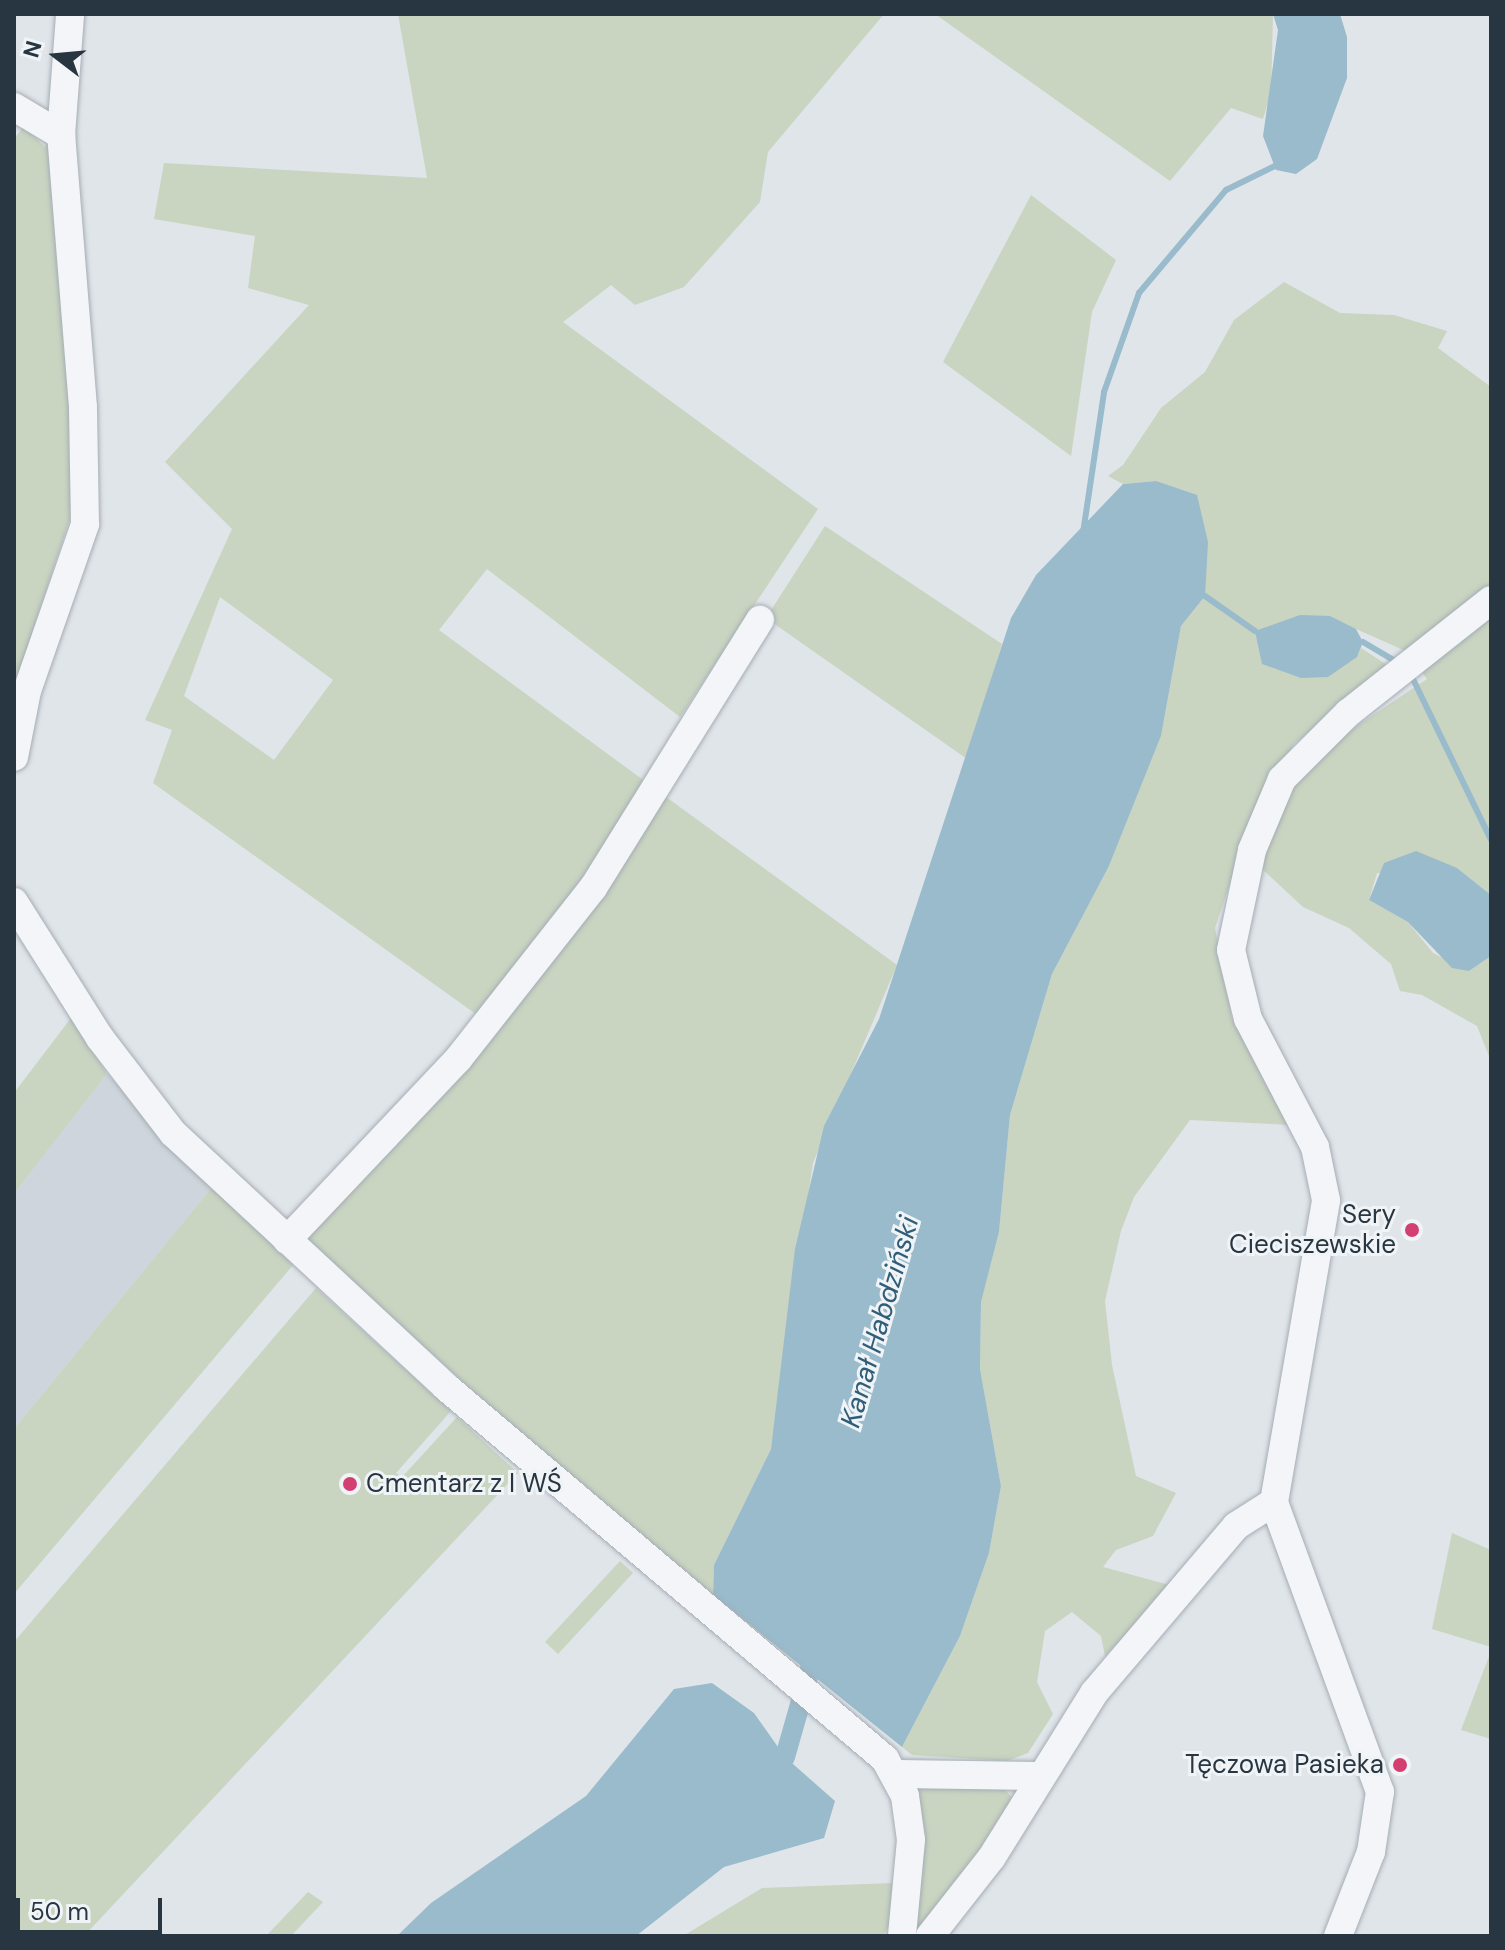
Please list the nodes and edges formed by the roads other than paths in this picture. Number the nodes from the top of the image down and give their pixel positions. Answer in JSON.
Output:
{"nodes":[{"id":1,"x":70,"y":14,"type":"edge"},
{"id":2,"x":14,"y":107,"type":"edge"},
{"id":3,"x":61,"y":135,"type":"junction"},
{"id":4,"x":1491,"y":600,"type":"edge"},
{"id":5,"x":760,"y":620,"type":"dead end"},
{"id":6,"x":14,"y":757,"type":"edge"},
{"id":7,"x":14,"y":902,"type":"edge"},
{"id":8,"x":287,"y":1240,"type":"junction"},
{"id":9,"x":1274,"y":1502,"type":"junction"},
{"id":10,"x":896,"y":1774,"type":"junction"},
{"id":11,"x":1039,"y":1776,"type":"junction"},
{"id":12,"x":902,"y":1936,"type":"edge"},
{"id":13,"x":930,"y":1936,"type":"edge"},
{"id":14,"x":1338,"y":1936,"type":"edge"}],
"edges":[{"from":1,"to":3,"type":"street"},
{"from":2,"to":3,"type":"street"},
{"from":3,"to":6,"type":"street"},
{"from":4,"to":9,"type":"street"},
{"from":5,"to":8,"type":"street"},
{"from":7,"to":8,"type":"street"},
{"from":8,"to":10,"type":"street"},
{"from":9,"to":11,"type":"street"},
{"from":9,"to":14,"type":"street"},
{"from":10,"to":11,"type":"street"},
{"from":10,"to":12,"type":"street"},
{"from":11,"to":13,"type":"street"}]}
